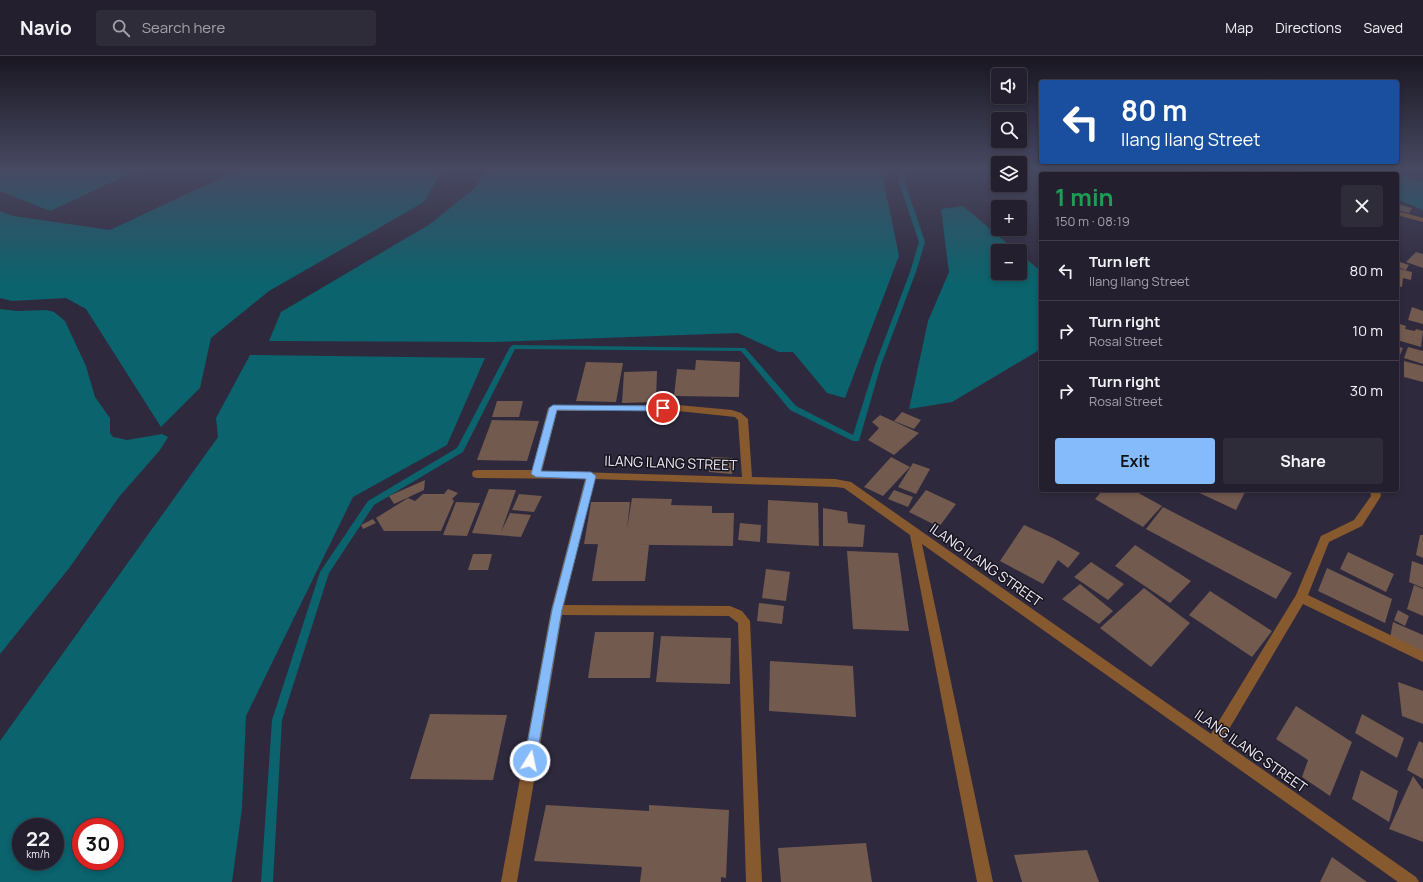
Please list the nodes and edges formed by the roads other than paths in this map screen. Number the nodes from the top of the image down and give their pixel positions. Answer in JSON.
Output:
{"nodes":[{"id":1,"x":1399,"y":214,"type":"edge"},
{"id":2,"x":1423,"y":220,"type":"edge"},
{"id":3,"x":477,"y":474,"type":"dead end"},
{"id":4,"x":536,"y":474,"type":"junction"},
{"id":5,"x":591,"y":476,"type":"junction"},
{"id":6,"x":747,"y":481,"type":"junction"},
{"id":7,"x":1375,"y":492,"type":"edge"},
{"id":8,"x":915,"y":534,"type":"junction"},
{"id":9,"x":1301,"y":597,"type":"junction"},
{"id":10,"x":557,"y":610,"type":"junction"},
{"id":11,"x":1423,"y":657,"type":"edge"},
{"id":12,"x":1213,"y":743,"type":"junction"},
{"id":13,"x":509,"y":882,"type":"edge"},
{"id":14,"x":754,"y":882,"type":"edge"},
{"id":15,"x":986,"y":882,"type":"edge"},
{"id":16,"x":1411,"y":882,"type":"edge"}],
"edges":[{"from":1,"to":2,"type":"street"},
{"from":3,"to":4,"type":"street","name":"ILANG ILANG STREET"},
{"from":4,"to":5,"type":"street","name":"ILANG ILANG STREET"},
{"from":4,"to":6,"type":"street"},
{"from":5,"to":6,"type":"street","name":"ILANG ILANG STREET"},
{"from":5,"to":10,"type":"street"},
{"from":6,"to":8,"type":"street","name":"ILANG ILANG STREET"},
{"from":7,"to":9,"type":"street"},
{"from":8,"to":12,"type":"street","name":"ILANG ILANG STREET"},
{"from":8,"to":15,"type":"street"},
{"from":9,"to":11,"type":"street"},
{"from":9,"to":12,"type":"street"},
{"from":10,"to":13,"type":"street"},
{"from":10,"to":14,"type":"street"},
{"from":12,"to":16,"type":"street","name":"ILANG ILANG STREET"}]}
